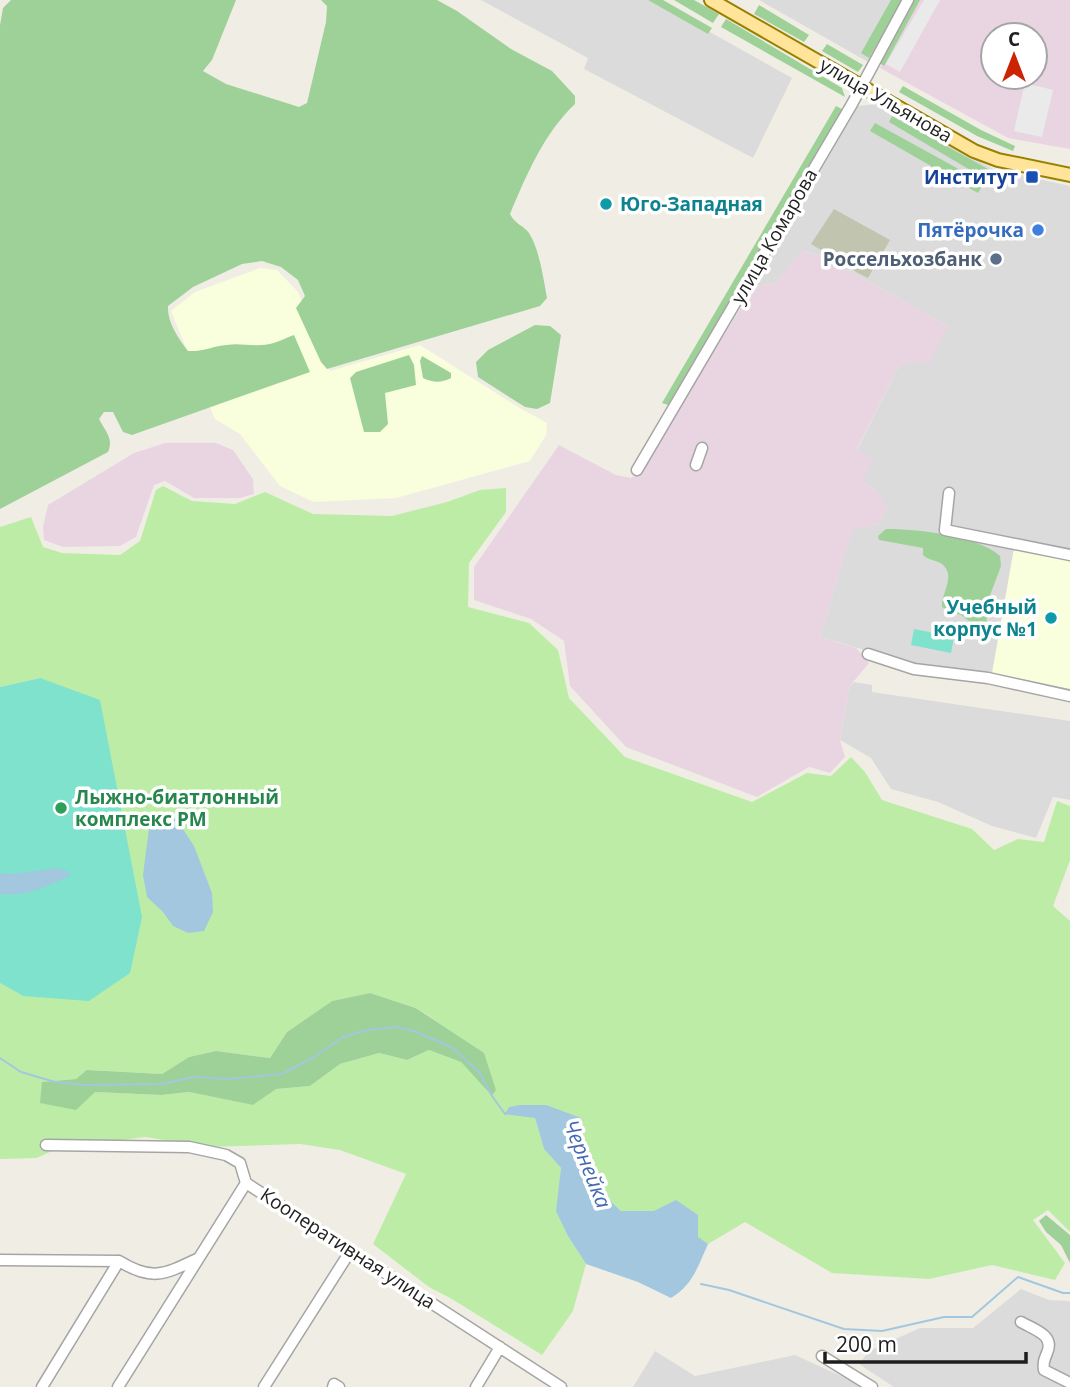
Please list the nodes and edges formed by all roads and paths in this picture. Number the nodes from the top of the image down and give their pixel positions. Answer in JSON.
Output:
{"nodes":[{"id":1,"x":711,"y":0,"type":"edge"},
{"id":2,"x":908,"y":0,"type":"edge"},
{"id":3,"x":862,"y":86,"type":"junction"},
{"id":4,"x":1070,"y":175,"type":"edge"},
{"id":5,"x":702,"y":448,"type":"dead end"},
{"id":6,"x":696,"y":465,"type":"dead end"},
{"id":7,"x":637,"y":470,"type":"dead end"},
{"id":8,"x":949,"y":493,"type":"dead end"},
{"id":9,"x":1070,"y":555,"type":"edge"},
{"id":10,"x":867,"y":654,"type":"dead end"},
{"id":11,"x":1070,"y":696,"type":"edge"},
{"id":12,"x":46,"y":1145,"type":"dead end"},
{"id":13,"x":246,"y":1183,"type":"junction"},
{"id":14,"x":351,"y":1250,"type":"junction"},
{"id":15,"x":200,"y":1258,"type":"junction"},
{"id":16,"x":0,"y":1260,"type":"edge"},
{"id":17,"x":119,"y":1261,"type":"junction"},
{"id":18,"x":1021,"y":1322,"type":"dead end"},
{"id":19,"x":500,"y":1347,"type":"junction"},
{"id":20,"x":822,"y":1356,"type":"dead end"},
{"id":21,"x":1070,"y":1383,"type":"edge"},
{"id":22,"x":42,"y":1387,"type":"edge"},
{"id":23,"x":118,"y":1387,"type":"edge"},
{"id":24,"x":264,"y":1387,"type":"edge"},
{"id":25,"x":333,"y":1387,"type":"edge"},
{"id":26,"x":339,"y":1387,"type":"edge"},
{"id":27,"x":476,"y":1387,"type":"edge"},
{"id":28,"x":561,"y":1387,"type":"edge"},
{"id":29,"x":872,"y":1387,"type":"edge"}],
"edges":[{"from":1,"to":3,"type":"main road","name":"улица Ульянова"},
{"from":2,"to":3,"type":"street","name":"улица Комарова"},
{"from":3,"to":4,"type":"main road","name":"улица Ульянова"},
{"from":3,"to":7,"type":"street","name":"улица Комарова"},
{"from":5,"to":6,"type":"street"},
{"from":8,"to":9,"type":"street"},
{"from":10,"to":11,"type":"street"},
{"from":12,"to":13,"type":"street","name":"Кооперативная улица"},
{"from":13,"to":14,"type":"street","name":"Кооперативная улица"},
{"from":13,"to":15,"type":"street"},
{"from":14,"to":19,"type":"street","name":"Кооперативная улица"},
{"from":14,"to":24,"type":"street"},
{"from":15,"to":17,"type":"street"},
{"from":15,"to":23,"type":"street"},
{"from":16,"to":17,"type":"street"},
{"from":17,"to":22,"type":"street"},
{"from":18,"to":21,"type":"street"},
{"from":19,"to":27,"type":"street"},
{"from":19,"to":28,"type":"street","name":"Кооперативная улица"},
{"from":20,"to":29,"type":"street"},
{"from":25,"to":26,"type":"street"}]}
